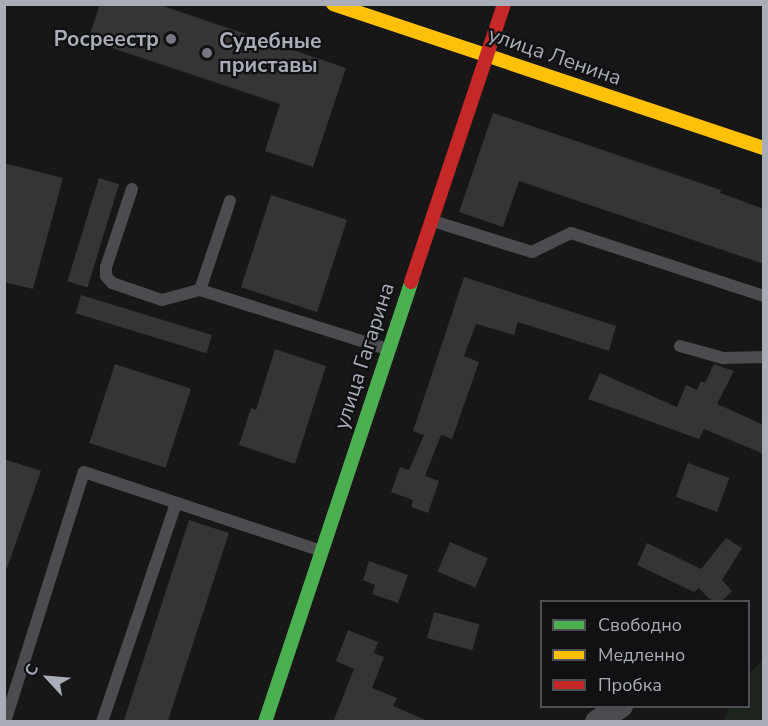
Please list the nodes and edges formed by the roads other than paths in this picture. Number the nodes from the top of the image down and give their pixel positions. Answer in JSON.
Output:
{"nodes":[{"id":1,"x":333,"y":4,"type":"edge"},
{"id":2,"x":504,"y":4,"type":"edge"},
{"id":3,"x":487,"y":55,"type":"junction"},
{"id":4,"x":764,"y":148,"type":"edge"},
{"id":5,"x":132,"y":189,"type":"dead end"},
{"id":6,"x":230,"y":201,"type":"dead end"},
{"id":7,"x":431,"y":221,"type":"junction"},
{"id":8,"x":200,"y":290,"type":"junction"},
{"id":9,"x":764,"y":296,"type":"edge"},
{"id":10,"x":680,"y":346,"type":"dead end"},
{"id":11,"x":389,"y":350,"type":"junction"},
{"id":12,"x":764,"y":357,"type":"edge"},
{"id":13,"x":175,"y":506,"type":"junction"},
{"id":14,"x":321,"y":551,"type":"junction"},
{"id":15,"x":618,"y":708,"type":"edge"},
{"id":16,"x":5,"y":722,"type":"edge"},
{"id":17,"x":102,"y":722,"type":"edge"},
{"id":18,"x":265,"y":722,"type":"edge"},
{"id":19,"x":597,"y":722,"type":"edge"}],
"edges":[{"from":1,"to":3,"type":"street","name":"улица Ленина"},
{"from":2,"to":3,"type":"street","name":"улица Гагарина"},
{"from":3,"to":4,"type":"street","name":"улица Ленина"},
{"from":3,"to":7,"type":"street","name":"улица Гагарина"},
{"from":5,"to":8,"type":"lane"},
{"from":6,"to":8,"type":"lane"},
{"from":7,"to":9,"type":"lane"},
{"from":7,"to":11,"type":"street","name":"улица Гагарина"},
{"from":8,"to":11,"type":"lane"},
{"from":10,"to":12,"type":"lane"},
{"from":11,"to":14,"type":"street","name":"улица Гагарина"},
{"from":13,"to":14,"type":"lane"},
{"from":13,"to":16,"type":"lane"},
{"from":13,"to":17,"type":"lane"},
{"from":14,"to":18,"type":"street","name":"улица Гагарина"},
{"from":15,"to":19,"type":"street"}]}
